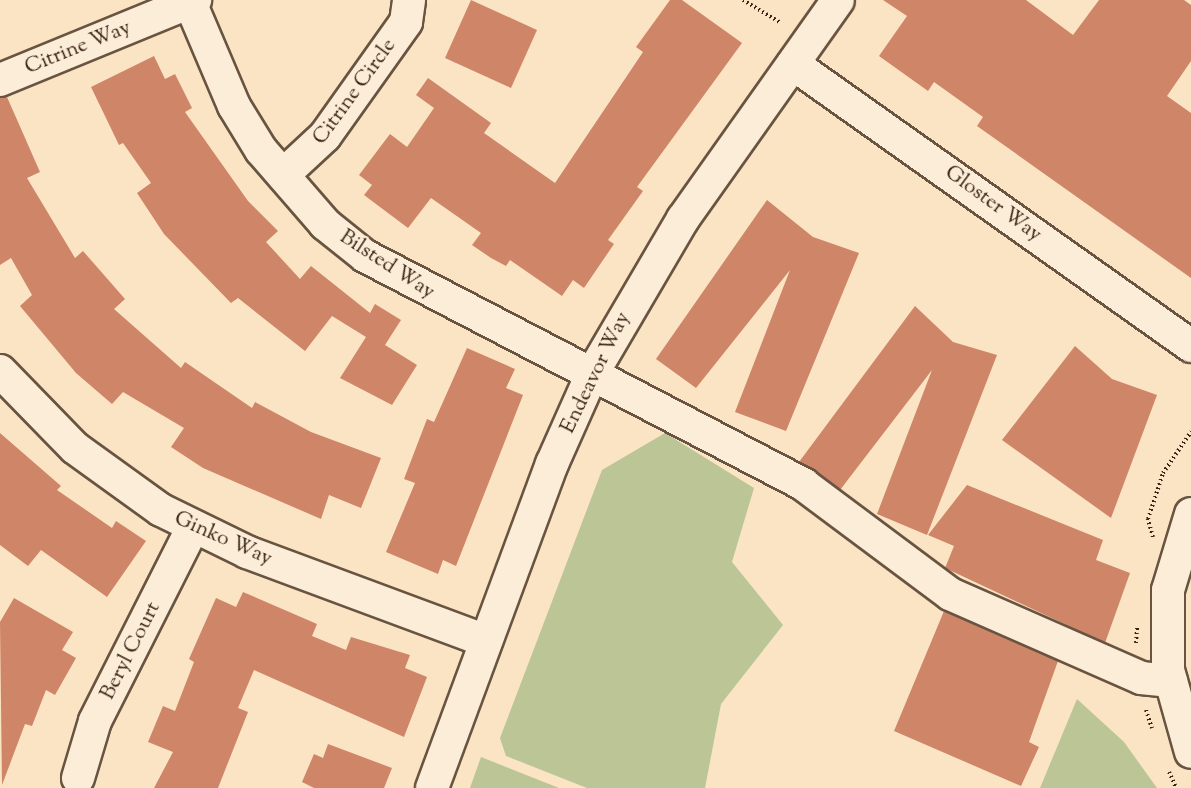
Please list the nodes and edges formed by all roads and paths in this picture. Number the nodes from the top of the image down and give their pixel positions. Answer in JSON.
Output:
{"nodes":[{"id":1,"x":409,"y":0,"type":"edge"},
{"id":2,"x":743,"y":0,"type":"edge"},
{"id":3,"x":838,"y":0,"type":"edge"},
{"id":4,"x":191,"y":1,"type":"edge"},
{"id":5,"x":781,"y":23,"type":"dead end"},
{"id":6,"x":793,"y":64,"type":"junction"},
{"id":7,"x":0,"y":80,"type":"edge"},
{"id":8,"x":284,"y":175,"type":"junction"},
{"id":9,"x":1191,"y":346,"type":"edge"},
{"id":10,"x":0,"y":371,"type":"edge"},
{"id":11,"x":592,"y":374,"type":"junction"},
{"id":12,"x":1191,"y":514,"type":"edge"},
{"id":13,"x":193,"y":527,"type":"junction"},
{"id":14,"x":486,"y":641,"type":"junction"},
{"id":15,"x":1171,"y":681,"type":"junction"},
{"id":16,"x":1190,"y":748,"type":"edge"},
{"id":17,"x":78,"y":777,"type":"dead end"},
{"id":18,"x":432,"y":788,"type":"edge"}],
"edges":[{"from":1,"to":8,"type":"street","name":"Citrine Circle"},
{"from":2,"to":5,"type":"path"},
{"from":3,"to":6,"type":"street","name":"Endeavor Way"},
{"from":4,"to":7,"type":"street","name":"Citrine Way"},
{"from":4,"to":8,"type":"street","name":"Bilsted Way"},
{"from":6,"to":9,"type":"street","name":"Gloster Way"},
{"from":6,"to":11,"type":"street","name":"Endeavor Way"},
{"from":8,"to":11,"type":"street","name":"Bilsted Way"},
{"from":10,"to":13,"type":"street","name":"Ginko Way"},
{"from":11,"to":14,"type":"street","name":"Endeavor Way"},
{"from":11,"to":15,"type":"street","name":"Bilsted Way"},
{"from":12,"to":15,"type":"street"},
{"from":13,"to":14,"type":"street","name":"Ginko Way"},
{"from":13,"to":17,"type":"street","name":"Beryl Court"},
{"from":14,"to":18,"type":"street","name":"Endeavor Way"},
{"from":15,"to":16,"type":"street"}]}
